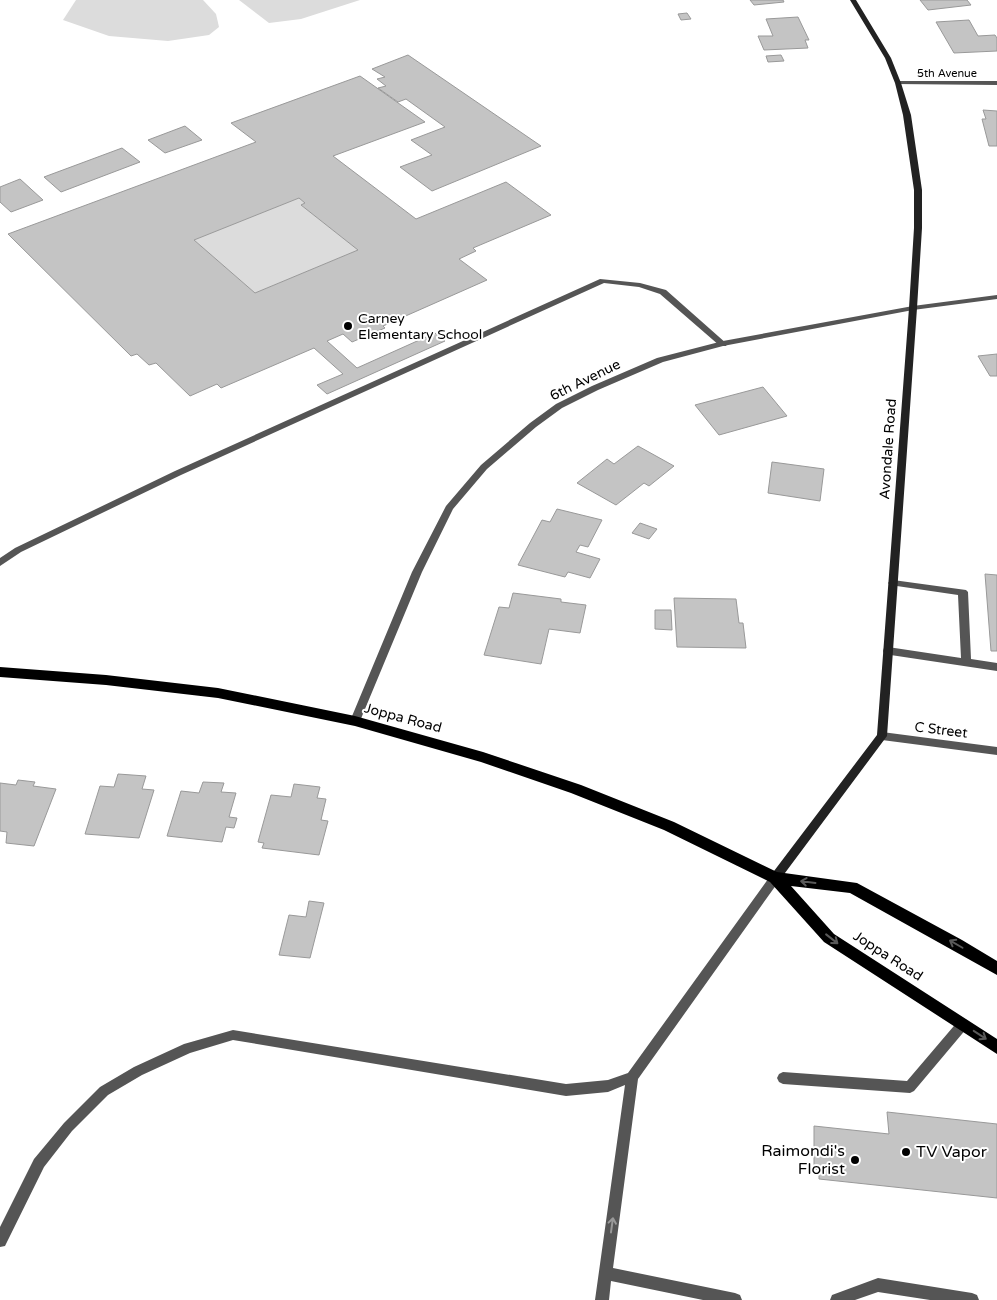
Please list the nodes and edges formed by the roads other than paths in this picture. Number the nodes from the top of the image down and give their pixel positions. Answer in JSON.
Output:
{"nodes":[{"id":1,"x":853,"y":0,"type":"edge"},
{"id":2,"x":898,"y":83,"type":"junction"},
{"id":3,"x":997,"y":84,"type":"edge"},
{"id":4,"x":997,"y":297,"type":"edge"},
{"id":5,"x":913,"y":308,"type":"junction"},
{"id":6,"x":723,"y":344,"type":"junction"},
{"id":7,"x":0,"y":563,"type":"edge"},
{"id":8,"x":893,"y":582,"type":"junction"},
{"id":9,"x":888,"y":651,"type":"junction"},
{"id":10,"x":966,"y":662,"type":"junction"},
{"id":11,"x":997,"y":666,"type":"edge"},
{"id":12,"x":0,"y":672,"type":"edge"},
{"id":13,"x":355,"y":722,"type":"junction"},
{"id":14,"x":882,"y":736,"type":"junction"},
{"id":15,"x":997,"y":751,"type":"edge"},
{"id":16,"x":775,"y":878,"type":"junction"},
{"id":17,"x":997,"y":969,"type":"edge"},
{"id":18,"x":963,"y":1024,"type":"junction"},
{"id":19,"x":997,"y":1047,"type":"edge"},
{"id":20,"x":632,"y":1077,"type":"junction"},
{"id":21,"x":783,"y":1078,"type":"dead end"},
{"id":22,"x":0,"y":1241,"type":"edge"},
{"id":23,"x":605,"y":1274,"type":"junction"},
{"id":24,"x":602,"y":1300,"type":"edge"},
{"id":25,"x":735,"y":1300,"type":"edge"},
{"id":26,"x":837,"y":1300,"type":"edge"},
{"id":27,"x":972,"y":1300,"type":"edge"}],
"edges":[{"from":1,"to":2,"type":"street","name":"Avondale Road"},
{"from":2,"to":3,"type":"street","name":"5th Avenue"},
{"from":2,"to":5,"type":"street","name":"Avondale Road"},
{"from":4,"to":5,"type":"street","name":"6th Avenue"},
{"from":5,"to":6,"type":"street","name":"6th Avenue"},
{"from":5,"to":8,"type":"street","name":"Avondale Road"},
{"from":6,"to":7,"type":"street"},
{"from":6,"to":13,"type":"street","name":"6th Avenue"},
{"from":8,"to":9,"type":"street","name":"Avondale Road"},
{"from":8,"to":10,"type":"street"},
{"from":9,"to":10,"type":"street"},
{"from":9,"to":14,"type":"street","name":"Avondale Road"},
{"from":10,"to":11,"type":"street"},
{"from":12,"to":13,"type":"main road","name":"Joppa Road"},
{"from":13,"to":16,"type":"main road","name":"Joppa Road"},
{"from":14,"to":15,"type":"street","name":"C Street"},
{"from":14,"to":16,"type":"street"},
{"from":17,"to":16,"type":"main road","name":"Joppa Road","one_way":true},
{"from":16,"to":18,"type":"main road","name":"Joppa Road","one_way":true},
{"from":16,"to":20,"type":"street"},
{"from":18,"to":19,"type":"main road","name":"Joppa Road","one_way":true},
{"from":18,"to":21,"type":"street"},
{"from":20,"to":22,"type":"street"},
{"from":23,"to":20,"type":"street","one_way":true},
{"from":23,"to":24,"type":"street"},
{"from":23,"to":25,"type":"street"},
{"from":26,"to":27,"type":"street"}]}
